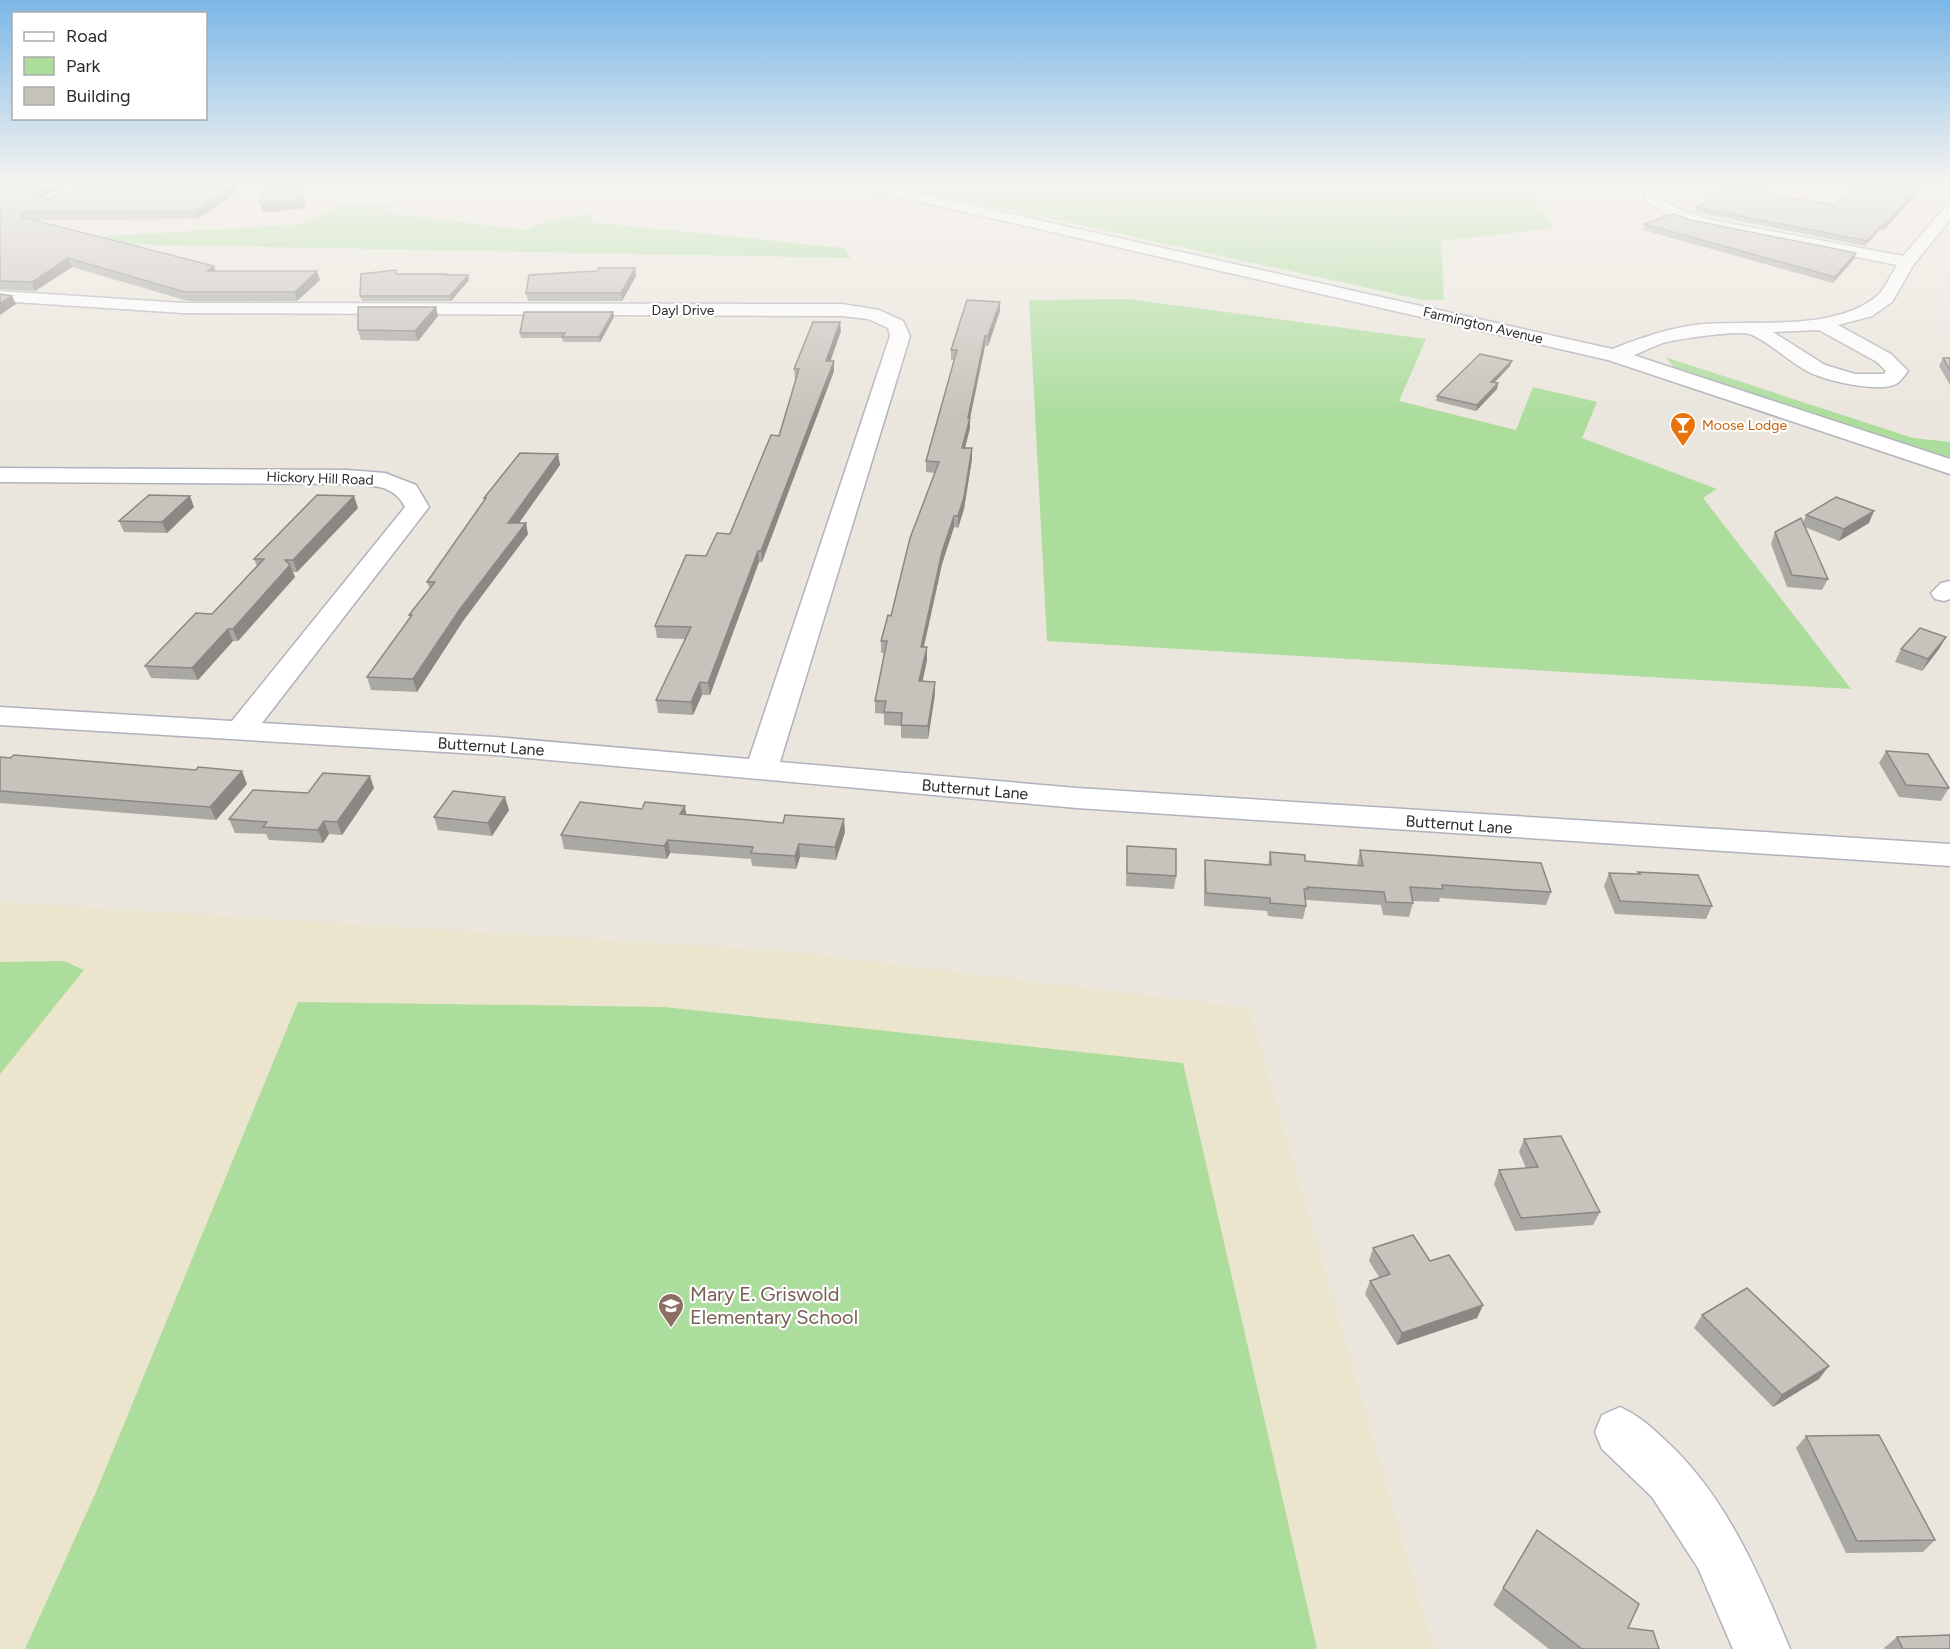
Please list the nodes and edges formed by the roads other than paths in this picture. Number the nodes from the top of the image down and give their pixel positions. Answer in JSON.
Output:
{"nodes":[{"id":1,"x":1204,"y":262,"type":"edge"},
{"id":2,"x":1907,"y":262,"type":"edge"},
{"id":3,"x":0,"y":296,"type":"edge"},
{"id":4,"x":1822,"y":324,"type":"junction"},
{"id":5,"x":1754,"y":329,"type":"junction"},
{"id":6,"x":1614,"y":355,"type":"junction"},
{"id":7,"x":1950,"y":467,"type":"edge"},
{"id":8,"x":0,"y":475,"type":"edge"},
{"id":9,"x":0,"y":716,"type":"edge"},
{"id":10,"x":241,"y":730,"type":"junction"},
{"id":11,"x":761,"y":771,"type":"junction"},
{"id":12,"x":1950,"y":855,"type":"edge"},
{"id":13,"x":1620,"y":1432,"type":"dead end"},
{"id":14,"x":1762,"y":1649,"type":"edge"}],
"edges":[{"from":1,"to":6,"type":"street","name":"Farmington Avenue"},
{"from":2,"to":4,"type":"street"},
{"from":3,"to":11,"type":"street","name":"Dayl Drive"},
{"from":4,"to":5,"type":"street"},
{"from":4,"to":5,"type":"street"},
{"from":5,"to":6,"type":"street"},
{"from":6,"to":7,"type":"street","name":"Farmington Avenue"},
{"from":8,"to":10,"type":"street","name":"Hickory Hill Road"},
{"from":9,"to":10,"type":"street","name":"Butternut Lane"},
{"from":10,"to":11,"type":"street","name":"Butternut Lane"},
{"from":11,"to":12,"type":"street","name":"Butternut Lane"},
{"from":13,"to":14,"type":"street"}]}
